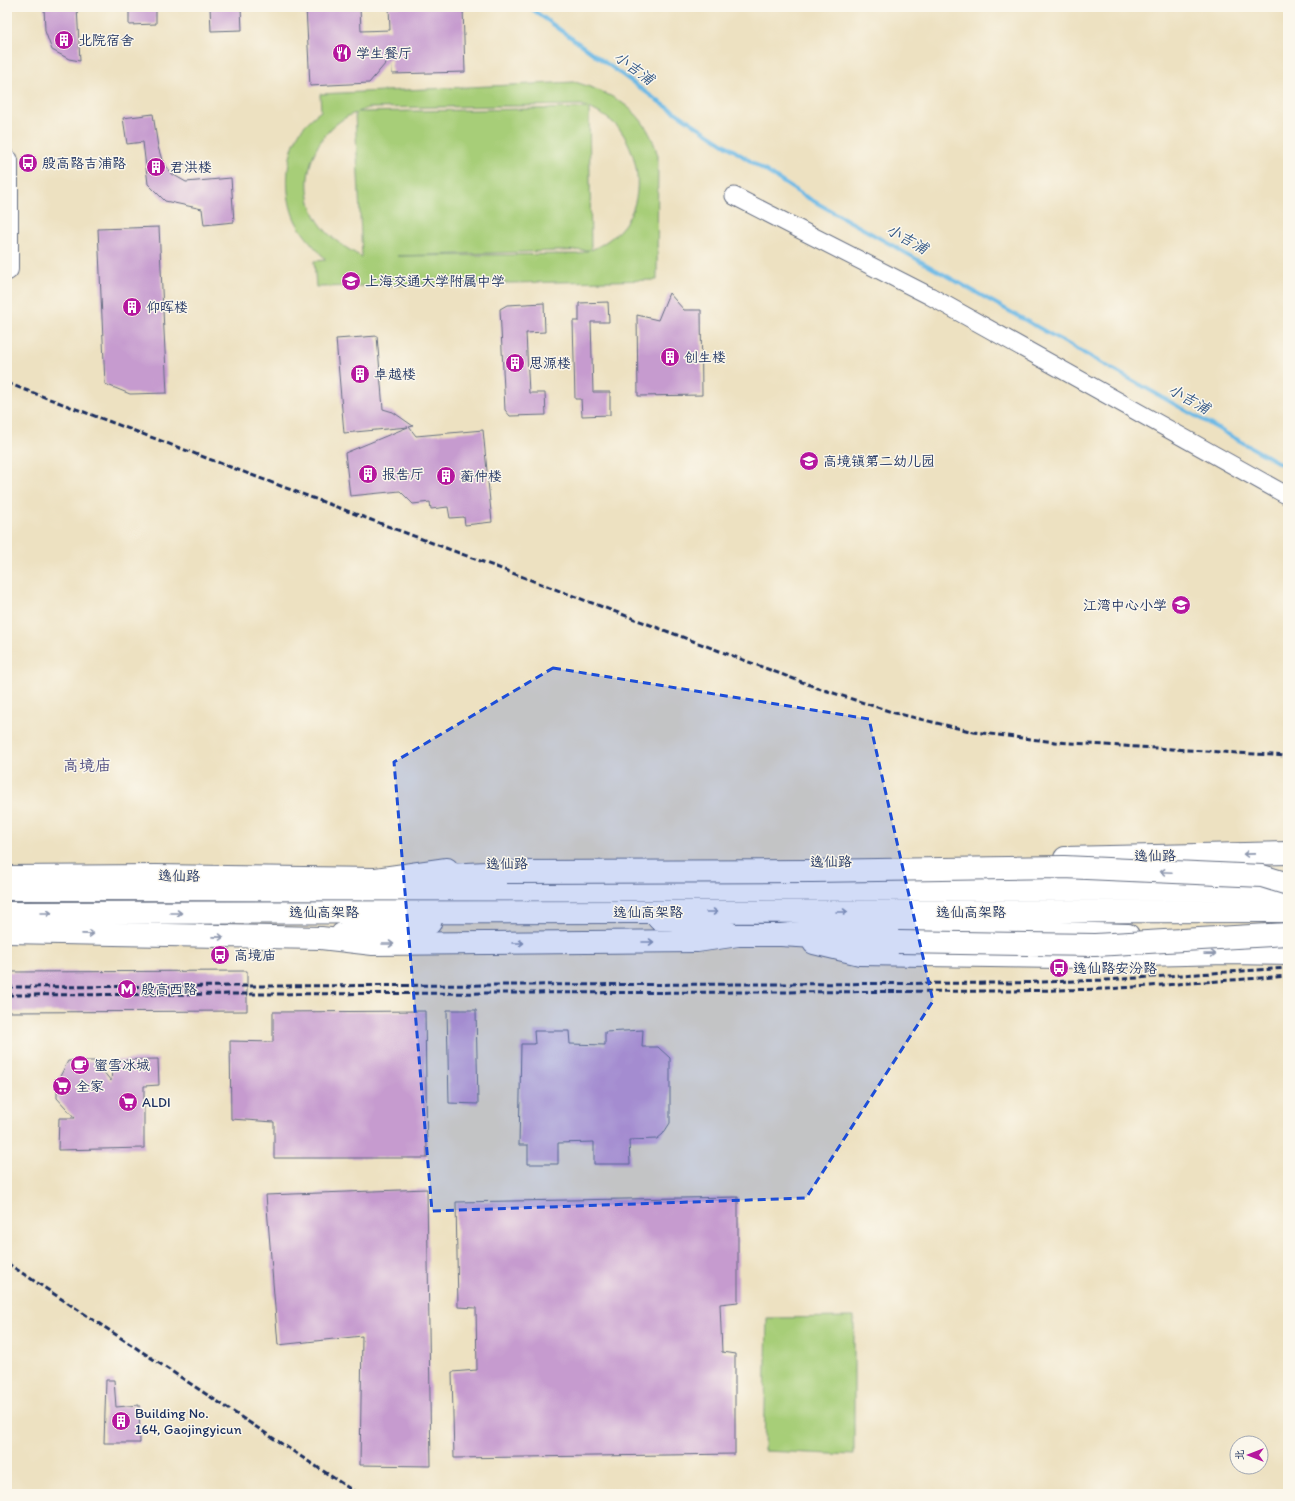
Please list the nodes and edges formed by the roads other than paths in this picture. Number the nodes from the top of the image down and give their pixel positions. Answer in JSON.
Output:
{"nodes":[{"id":1,"x":7,"y":161,"type":"edge"},
{"id":2,"x":734,"y":196,"type":"dead end"},
{"id":3,"x":7,"y":269,"type":"edge"},
{"id":4,"x":1288,"y":496,"type":"edge"},
{"id":5,"x":1288,"y":853,"type":"edge"},
{"id":6,"x":1037,"y":859,"type":"junction"},
{"id":7,"x":7,"y":877,"type":"edge"},
{"id":8,"x":376,"y":879,"type":"junction"},
{"id":9,"x":1288,"y":885,"type":"edge"},
{"id":10,"x":990,"y":887,"type":"junction"},
{"id":11,"x":7,"y":889,"type":"edge"},
{"id":12,"x":1288,"y":890,"type":"edge"},
{"id":13,"x":1288,"y":911,"type":"edge"},
{"id":14,"x":7,"y":913,"type":"edge"},
{"id":15,"x":7,"y":932,"type":"edge"},
{"id":16,"x":1288,"y":934,"type":"edge"},
{"id":17,"x":781,"y":935,"type":"junction"},
{"id":18,"x":1288,"y":939,"type":"edge"},
{"id":19,"x":1288,"y":954,"type":"edge"}],
"edges":[{"from":1,"to":3,"type":"main road"},
{"from":2,"to":4,"type":"street"},
{"from":5,"to":6,"type":"main road","name":"逸仙路","one_way":true},
{"from":6,"to":8,"type":"main road","name":"逸仙路"},
{"from":6,"to":10,"type":"main road"},
{"from":7,"to":8,"type":"main road","name":"逸仙路"},
{"from":9,"to":8,"type":"main road","one_way":true,"bridge":true},
{"from":8,"to":10,"type":"main road","name":"逸仙路"},
{"from":9,"to":10,"type":"main road","name":"逸仙路"},
{"from":11,"to":12,"type":"main road","name":"逸仙高架路"},
{"from":14,"to":13,"type":"main road","name":"逸仙高架路","one_way":true},
{"from":15,"to":17,"type":"main road","one_way":true},
{"from":16,"to":17,"type":"main road","bridge":true},
{"from":17,"to":18,"type":"main road"},
{"from":17,"to":19,"type":"main road","one_way":true}]}
